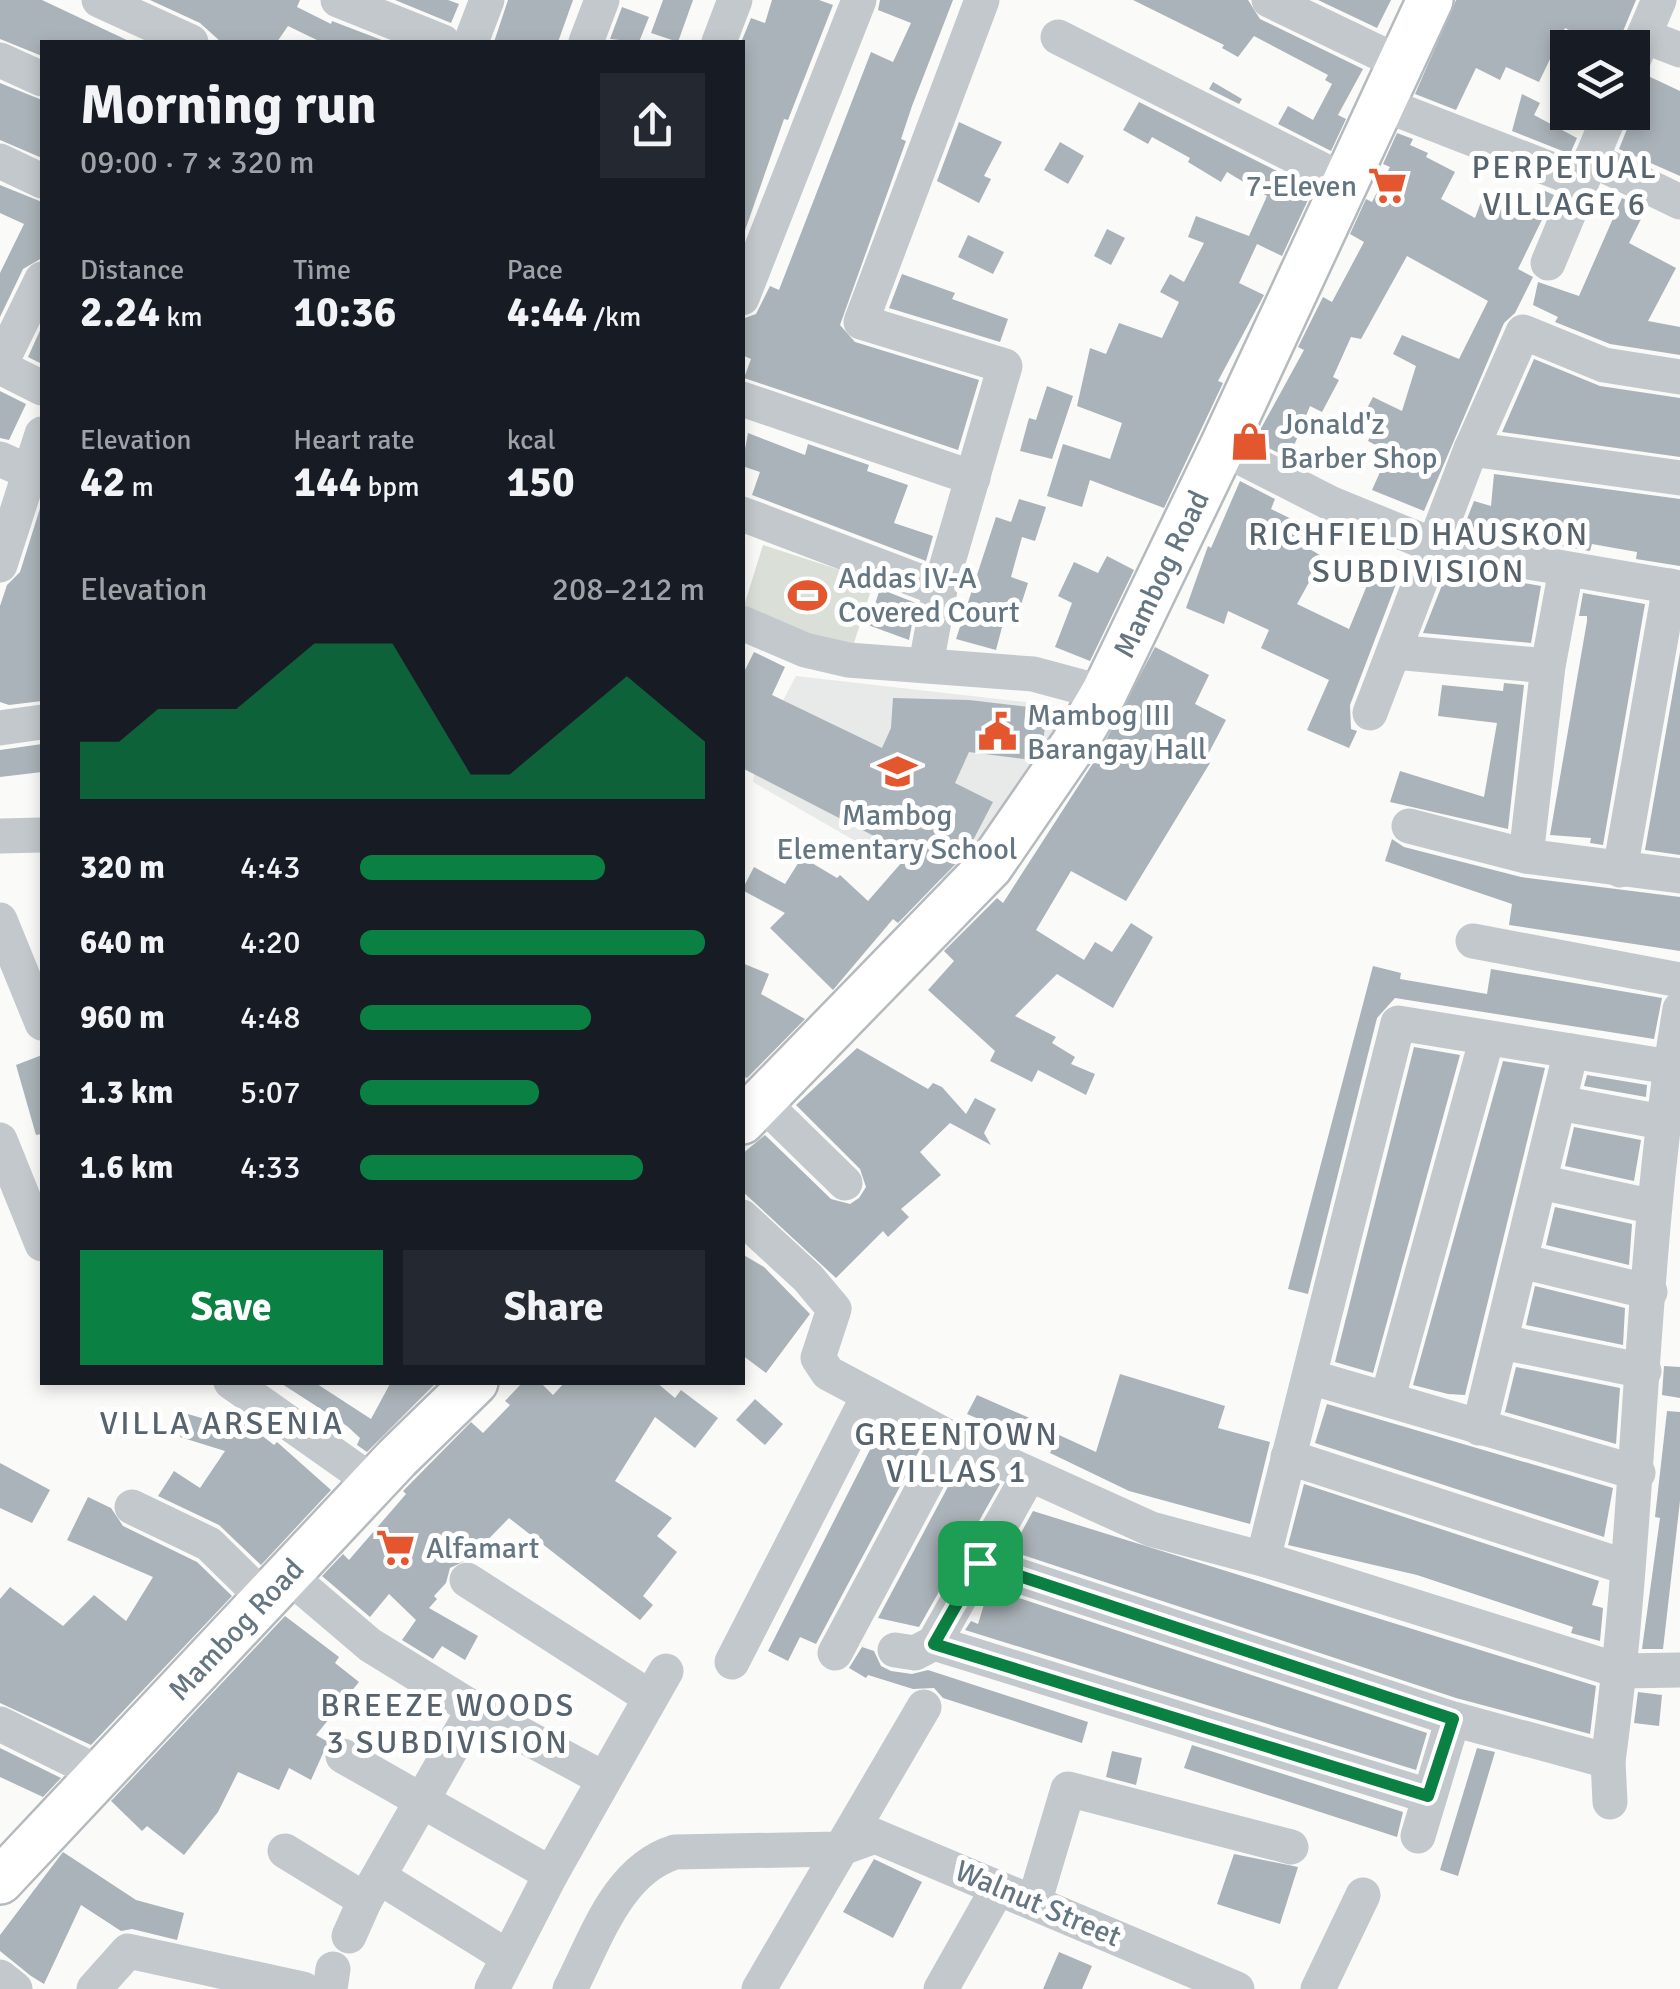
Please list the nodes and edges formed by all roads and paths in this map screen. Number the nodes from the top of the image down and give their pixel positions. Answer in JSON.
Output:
{"nodes":[{"id":1,"x":99,"y":0,"type":"edge"},
{"id":2,"x":486,"y":0,"type":"edge"},
{"id":3,"x":602,"y":0,"type":"edge"},
{"id":4,"x":735,"y":0,"type":"edge"},
{"id":5,"x":859,"y":0,"type":"edge"},
{"id":6,"x":982,"y":0,"type":"edge"},
{"id":7,"x":1269,"y":0,"type":"edge"},
{"id":8,"x":1430,"y":0,"type":"edge"},
{"id":9,"x":1659,"y":0,"type":"edge"},
{"id":10,"x":348,"y":2,"type":"edge"},
{"id":11,"x":1646,"y":30,"type":"edge"},
{"id":12,"x":1058,"y":37,"type":"dead end"},
{"id":13,"x":187,"y":40,"type":"edge"},
{"id":14,"x":438,"y":40,"type":"edge"},
{"id":15,"x":473,"y":40,"type":"edge"},
{"id":16,"x":587,"y":40,"type":"edge"},
{"id":17,"x":720,"y":40,"type":"edge"},
{"id":18,"x":1650,"y":50,"type":"edge"},
{"id":19,"x":1680,"y":50,"type":"edge"},
{"id":20,"x":0,"y":60,"type":"edge"},
{"id":21,"x":1400,"y":63,"type":"junction"},
{"id":22,"x":40,"y":78,"type":"edge"},
{"id":23,"x":1380,"y":103,"type":"junction"},
{"id":24,"x":1603,"y":130,"type":"edge"},
{"id":25,"x":0,"y":160,"type":"edge"},
{"id":26,"x":1586,"y":170,"type":"junction"},
{"id":27,"x":40,"y":179,"type":"edge"},
{"id":28,"x":1344,"y":181,"type":"junction"},
{"id":29,"x":1680,"y":202,"type":"edge"},
{"id":30,"x":1548,"y":263,"type":"dead end"},
{"id":31,"x":40,"y":283,"type":"edge"},
{"id":32,"x":745,"y":290,"type":"edge"},
{"id":33,"x":0,"y":366,"type":"edge"},
{"id":34,"x":1680,"y":377,"type":"edge"},
{"id":35,"x":40,"y":387,"type":"edge"},
{"id":36,"x":745,"y":400,"type":"edge"},
{"id":37,"x":40,"y":436,"type":"edge"},
{"id":38,"x":1222,"y":448,"type":"junction"},
{"id":39,"x":1472,"y":449,"type":"junction"},
{"id":40,"x":16,"y":466,"type":"edge"},
{"id":41,"x":973,"y":478,"type":"junction"},
{"id":42,"x":1680,"y":478,"type":"edge"},
{"id":43,"x":745,"y":515,"type":"edge"},
{"id":44,"x":1435,"y":546,"type":"junction"},
{"id":45,"x":0,"y":561,"type":"edge"},
{"id":46,"x":1566,"y":570,"type":"junction"},
{"id":47,"x":1675,"y":587,"type":"edge"},
{"id":48,"x":940,"y":589,"type":"junction"},
{"id":49,"x":745,"y":624,"type":"edge"},
{"id":50,"x":1394,"y":652,"type":"junction"},
{"id":51,"x":926,"y":664,"type":"junction"},
{"id":52,"x":1548,"y":666,"type":"junction"},
{"id":53,"x":1104,"y":693,"type":"junction"},
{"id":54,"x":1370,"y":713,"type":"dead end"},
{"id":55,"x":40,"y":721,"type":"edge"},
{"id":56,"x":0,"y":728,"type":"edge"},
{"id":57,"x":1408,"y":826,"type":"dead end"},
{"id":58,"x":0,"y":836,"type":"edge"},
{"id":59,"x":40,"y":836,"type":"edge"},
{"id":60,"x":1526,"y":856,"type":"junction"},
{"id":61,"x":1620,"y":870,"type":"junction"},
{"id":62,"x":1680,"y":876,"type":"edge"},
{"id":63,"x":0,"y":920,"type":"edge"},
{"id":64,"x":1473,"y":941,"type":"dead end"},
{"id":65,"x":1680,"y":980,"type":"edge"},
{"id":66,"x":1680,"y":1009,"type":"edge"},
{"id":67,"x":40,"y":1017,"type":"edge"},
{"id":68,"x":1487,"y":1038,"type":"junction"},
{"id":69,"x":1571,"y":1051,"type":"junction"},
{"id":70,"x":1670,"y":1067,"type":"junction"},
{"id":71,"x":1559,"y":1103,"type":"junction"},
{"id":72,"x":752,"y":1112,"type":"edge"},
{"id":73,"x":1662,"y":1122,"type":"junction"},
{"id":74,"x":0,"y":1140,"type":"edge"},
{"id":75,"x":1540,"y":1182,"type":"junction"},
{"id":76,"x":845,"y":1184,"type":"dead end"},
{"id":77,"x":1654,"y":1208,"type":"junction"},
{"id":78,"x":745,"y":1220,"type":"edge"},
{"id":79,"x":40,"y":1239,"type":"edge"},
{"id":80,"x":1522,"y":1262,"type":"junction"},
{"id":81,"x":1650,"y":1292,"type":"junction"},
{"id":82,"x":1502,"y":1342,"type":"junction"},
{"id":83,"x":1644,"y":1371,"type":"junction"},
{"id":84,"x":1310,"y":1378,"type":"junction"},
{"id":85,"x":235,"y":1385,"type":"edge"},
{"id":86,"x":472,"y":1385,"type":"edge"},
{"id":87,"x":869,"y":1396,"type":"junction"},
{"id":88,"x":1388,"y":1397,"type":"junction"},
{"id":89,"x":1479,"y":1428,"type":"junction"},
{"id":90,"x":950,"y":1438,"type":"junction"},
{"id":91,"x":1288,"y":1456,"type":"junction"},
{"id":92,"x":1638,"y":1473,"type":"junction"},
{"id":93,"x":1029,"y":1475,"type":"junction"},
{"id":94,"x":374,"y":1482,"type":"junction"},
{"id":95,"x":132,"y":1507,"type":"dead end"},
{"id":96,"x":1263,"y":1559,"type":"junction"},
{"id":97,"x":980,"y":1563,"type":"junction"},
{"id":98,"x":1626,"y":1567,"type":"junction"},
{"id":99,"x":467,"y":1580,"type":"dead end"},
{"id":100,"x":278,"y":1588,"type":"junction"},
{"id":101,"x":934,"y":1644,"type":"junction"},
{"id":102,"x":895,"y":1650,"type":"dead end"},
{"id":103,"x":835,"y":1654,"type":"dead end"},
{"id":104,"x":732,"y":1662,"type":"dead end"},
{"id":105,"x":1680,"y":1670,"type":"edge"},
{"id":106,"x":1620,"y":1671,"type":"junction"},
{"id":107,"x":924,"y":1708,"type":"dead end"},
{"id":108,"x":474,"y":1709,"type":"junction"},
{"id":109,"x":1453,"y":1719,"type":"junction"},
{"id":110,"x":0,"y":1724,"type":"edge"},
{"id":111,"x":343,"y":1756,"type":"dead end"},
{"id":112,"x":1608,"y":1762,"type":"junction"},
{"id":113,"x":101,"y":1774,"type":"junction"},
{"id":114,"x":604,"y":1779,"type":"junction"},
{"id":115,"x":1428,"y":1796,"type":"junction"},
{"id":116,"x":420,"y":1802,"type":"junction"},
{"id":117,"x":1610,"y":1802,"type":"dead end"},
{"id":118,"x":1418,"y":1836,"type":"dead end"},
{"id":119,"x":1291,"y":1847,"type":"dead end"},
{"id":120,"x":285,"y":1850,"type":"dead end"},
{"id":121,"x":839,"y":1850,"type":"junction"},
{"id":122,"x":551,"y":1874,"type":"junction"},
{"id":123,"x":0,"y":1881,"type":"edge"},
{"id":124,"x":998,"y":1888,"type":"junction"},
{"id":125,"x":372,"y":1889,"type":"junction"},
{"id":126,"x":1363,"y":1895,"type":"dead end"},
{"id":127,"x":1034,"y":1903,"type":"junction"},
{"id":128,"x":349,"y":1936,"type":"dead end"},
{"id":129,"x":508,"y":1956,"type":"junction"},
{"id":130,"x":0,"y":1977,"type":"edge"},
{"id":131,"x":15,"y":1989,"type":"edge"},
{"id":132,"x":94,"y":1989,"type":"edge"},
{"id":133,"x":303,"y":1989,"type":"edge"},
{"id":134,"x":492,"y":1989,"type":"edge"},
{"id":135,"x":570,"y":1989,"type":"edge"},
{"id":136,"x":759,"y":1989,"type":"edge"},
{"id":137,"x":941,"y":1989,"type":"edge"},
{"id":138,"x":1237,"y":1989,"type":"edge"},
{"id":139,"x":1318,"y":1989,"type":"edge"}],
"edges":[{"from":1,"to":13,"type":"street"},
{"from":2,"to":15,"type":"street"},
{"from":3,"to":16,"type":"street"},
{"from":4,"to":17,"type":"street"},
{"from":5,"to":32,"type":"street"},
{"from":6,"to":41,"type":"street"},
{"from":7,"to":21,"type":"street"},
{"from":8,"to":21,"type":"main road","name":"Mambog Road"},
{"from":9,"to":11,"type":"street"},
{"from":10,"to":14,"type":"street"},
{"from":12,"to":28,"type":"street"},
{"from":18,"to":19,"type":"street"},
{"from":20,"to":22,"type":"street"},
{"from":21,"to":23,"type":"main road","name":"Mambog Road"},
{"from":23,"to":26,"type":"street"},
{"from":23,"to":28,"type":"main road","name":"Mambog Road"},
{"from":24,"to":26,"type":"street"},
{"from":25,"to":27,"type":"street"},
{"from":26,"to":29,"type":"street"},
{"from":26,"to":30,"type":"street"},
{"from":28,"to":38,"type":"main road","name":"Mambog Road"},
{"from":31,"to":33,"type":"street"},
{"from":33,"to":35,"type":"street"},
{"from":34,"to":39,"type":"street"},
{"from":36,"to":41,"type":"street"},
{"from":37,"to":40,"type":"street"},
{"from":38,"to":44,"type":"street"},
{"from":38,"to":53,"type":"main road","name":"Mambog Road"},
{"from":39,"to":42,"type":"street"},
{"from":39,"to":44,"type":"street"},
{"from":40,"to":45,"type":"street"},
{"from":41,"to":48,"type":"street"},
{"from":43,"to":48,"type":"street"},
{"from":44,"to":46,"type":"street"},
{"from":44,"to":50,"type":"street"},
{"from":46,"to":47,"type":"street"},
{"from":46,"to":52,"type":"street"},
{"from":47,"to":61,"type":"street"},
{"from":48,"to":51,"type":"street"},
{"from":49,"to":51,"type":"street"},
{"from":50,"to":52,"type":"street"},
{"from":50,"to":54,"type":"street"},
{"from":51,"to":53,"type":"street"},
{"from":52,"to":60,"type":"street"},
{"from":53,"to":72,"type":"main road","name":"Mambog Road"},
{"from":55,"to":56,"type":"street"},
{"from":57,"to":60,"type":"street"},
{"from":58,"to":59,"type":"street"},
{"from":60,"to":61,"type":"street"},
{"from":61,"to":62,"type":"street"},
{"from":63,"to":67,"type":"street"},
{"from":64,"to":65,"type":"street"},
{"from":66,"to":70,"type":"street"},
{"from":68,"to":69,"type":"street"},
{"from":68,"to":84,"type":"street"},
{"from":68,"to":88,"type":"street"},
{"from":69,"to":70,"type":"street"},
{"from":69,"to":71,"type":"street"},
{"from":70,"to":73,"type":"street"},
{"from":71,"to":73,"type":"street"},
{"from":71,"to":75,"type":"street"},
{"from":72,"to":76,"type":"street"},
{"from":73,"to":77,"type":"street"},
{"from":74,"to":79,"type":"street"},
{"from":75,"to":77,"type":"street"},
{"from":75,"to":80,"type":"street"},
{"from":77,"to":81,"type":"street"},
{"from":78,"to":87,"type":"street"},
{"from":80,"to":81,"type":"street"},
{"from":80,"to":82,"type":"street"},
{"from":81,"to":83,"type":"street"},
{"from":82,"to":83,"type":"street"},
{"from":82,"to":89,"type":"street"},
{"from":83,"to":92,"type":"street"},
{"from":84,"to":88,"type":"street"},
{"from":84,"to":91,"type":"street"},
{"from":85,"to":94,"type":"street"},
{"from":86,"to":94,"type":"main road","name":"Mambog Road"},
{"from":87,"to":90,"type":"street"},
{"from":87,"to":104,"type":"street"},
{"from":88,"to":89,"type":"street"},
{"from":89,"to":92,"type":"street"},
{"from":90,"to":93,"type":"street"},
{"from":90,"to":103,"type":"street"},
{"from":91,"to":96,"type":"street"},
{"from":91,"to":98,"type":"street"},
{"from":92,"to":98,"type":"street"},
{"from":93,"to":96,"type":"street"},
{"from":93,"to":97,"type":"street"},
{"from":94,"to":100,"type":"main road","name":"Mambog Road"},
{"from":95,"to":100,"type":"street"},
{"from":96,"to":106,"type":"street"},
{"from":97,"to":101,"type":"street"},
{"from":97,"to":109,"type":"street"},
{"from":98,"to":106,"type":"street"},
{"from":99,"to":114,"type":"street"},
{"from":100,"to":108,"type":"street"},
{"from":100,"to":113,"type":"main road","name":"Mambog Road"},
{"from":101,"to":102,"type":"street"},
{"from":101,"to":115,"type":"street"},
{"from":105,"to":106,"type":"street"},
{"from":106,"to":112,"type":"street"},
{"from":107,"to":121,"type":"street"},
{"from":108,"to":114,"type":"street"},
{"from":108,"to":116,"type":"street"},
{"from":109,"to":112,"type":"street"},
{"from":109,"to":115,"type":"street"},
{"from":110,"to":113,"type":"street"},
{"from":111,"to":116,"type":"street"},
{"from":112,"to":117,"type":"street"},
{"from":113,"to":123,"type":"main road","name":"Mambog Road"},
{"from":114,"to":122,"type":"street"},
{"from":115,"to":118,"type":"street"},
{"from":116,"to":122,"type":"street"},
{"from":116,"to":125,"type":"street"},
{"from":119,"to":127,"type":"street"},
{"from":120,"to":125,"type":"street"},
{"from":121,"to":124,"type":"street","name":"Walnut Street"},
{"from":121,"to":135,"type":"street","name":"Walnut Street"},
{"from":121,"to":136,"type":"street"},
{"from":122,"to":129,"type":"street"},
{"from":124,"to":127,"type":"street","name":"Walnut Street"},
{"from":124,"to":137,"type":"street"},
{"from":125,"to":128,"type":"street"},
{"from":125,"to":129,"type":"street"},
{"from":126,"to":139,"type":"street"},
{"from":127,"to":138,"type":"street","name":"Walnut Street"},
{"from":129,"to":134,"type":"street"},
{"from":130,"to":131,"type":"street"},
{"from":132,"to":133,"type":"street"}]}
